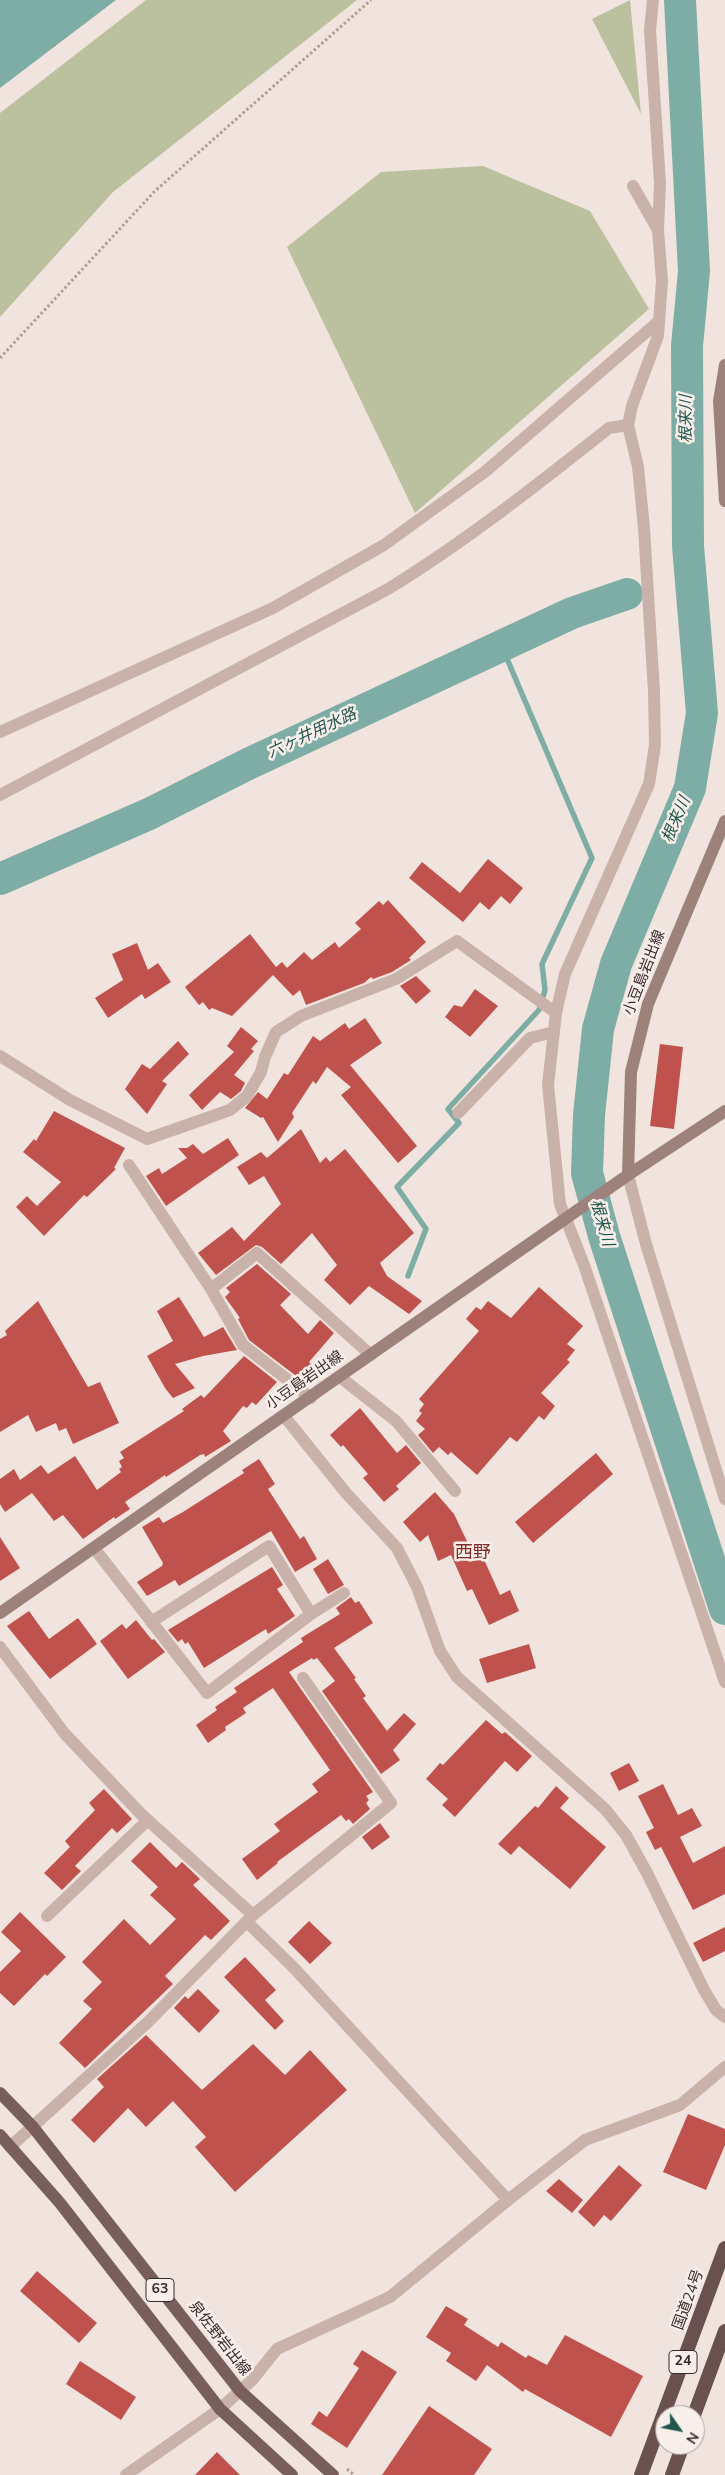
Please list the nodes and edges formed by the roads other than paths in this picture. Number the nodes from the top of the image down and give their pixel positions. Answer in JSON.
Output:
{"nodes":[{"id":1,"x":653,"y":0,"type":"edge"},
{"id":2,"x":633,"y":186,"type":"dead end"},
{"id":3,"x":658,"y":230,"type":"junction"},
{"id":4,"x":659,"y":321,"type":"junction"},
{"id":5,"x":725,"y":365,"type":"edge"},
{"id":6,"x":628,"y":425,"type":"junction"},
{"id":7,"x":725,"y":501,"type":"edge"},
{"id":8,"x":0,"y":732,"type":"edge"},
{"id":9,"x":0,"y":795,"type":"edge"},
{"id":10,"x":725,"y":821,"type":"edge"},
{"id":11,"x":556,"y":1013,"type":"junction"},
{"id":12,"x":554,"y":1032,"type":"junction"},
{"id":13,"x":0,"y":1056,"type":"edge"},
{"id":14,"x":725,"y":1111,"type":"edge"},
{"id":15,"x":458,"y":1113,"type":"dead end"},
{"id":16,"x":129,"y":1165,"type":"dead end"},
{"id":17,"x":628,"y":1174,"type":"junction"},
{"id":18,"x":571,"y":1215,"type":"junction"},
{"id":19,"x":211,"y":1289,"type":"junction"},
{"id":20,"x":371,"y":1355,"type":"junction"},
{"id":21,"x":340,"y":1377,"type":"junction"},
{"id":22,"x":310,"y":1398,"type":"junction"},
{"id":23,"x":284,"y":1416,"type":"junction"},
{"id":24,"x":455,"y":1491,"type":"dead end"},
{"id":25,"x":725,"y":1499,"type":"edge"},
{"id":26,"x":94,"y":1548,"type":"junction"},
{"id":27,"x":344,"y":1593,"type":"dead end"},
{"id":28,"x":0,"y":1613,"type":"edge"},
{"id":29,"x":311,"y":1614,"type":"junction"},
{"id":30,"x":151,"y":1622,"type":"junction"},
{"id":31,"x":0,"y":1647,"type":"edge"},
{"id":32,"x":303,"y":1678,"type":"dead end"},
{"id":33,"x":725,"y":1682,"type":"edge"},
{"id":34,"x":148,"y":1820,"type":"junction"},
{"id":35,"x":48,"y":1916,"type":"dead end"},
{"id":36,"x":250,"y":1918,"type":"junction"},
{"id":37,"x":725,"y":2017,"type":"edge"},
{"id":38,"x":725,"y":2067,"type":"edge"},
{"id":39,"x":0,"y":2093,"type":"edge"},
{"id":40,"x":32,"y":2127,"type":"junction"},
{"id":41,"x":0,"y":2135,"type":"edge"},
{"id":42,"x":10,"y":2147,"type":"junction"},
{"id":43,"x":508,"y":2200,"type":"junction"},
{"id":44,"x":725,"y":2248,"type":"edge"},
{"id":45,"x":725,"y":2331,"type":"edge"},
{"id":46,"x":240,"y":2391,"type":"junction"},
{"id":47,"x":698,"y":2405,"type":"edge"},
{"id":48,"x":220,"y":2409,"type":"junction"},
{"id":49,"x":679,"y":2455,"type":"edge"},
{"id":50,"x":126,"y":2475,"type":"edge"},
{"id":51,"x":292,"y":2475,"type":"edge"},
{"id":52,"x":333,"y":2475,"type":"edge"},
{"id":53,"x":641,"y":2475,"type":"edge"},
{"id":54,"x":672,"y":2475,"type":"edge"}],
"edges":[{"from":1,"to":3,"type":"street"},
{"from":2,"to":3,"type":"street"},
{"from":3,"to":4,"type":"street"},
{"from":4,"to":6,"type":"street"},
{"from":4,"to":8,"type":"street"},
{"from":5,"to":7,"type":"main road"},
{"from":6,"to":9,"type":"street"},
{"from":6,"to":11,"type":"street"},
{"from":10,"to":17,"type":"main road","name":"小豆島岩出線"},
{"from":11,"to":12,"type":"street"},
{"from":11,"to":13,"type":"street"},
{"from":12,"to":15,"type":"street"},
{"from":12,"to":18,"type":"street"},
{"from":14,"to":17,"type":"main road","name":"小豆島岩出線"},
{"from":16,"to":19,"type":"street"},
{"from":17,"to":18,"type":"main road","name":"小豆島岩出線"},
{"from":17,"to":25,"type":"street"},
{"from":18,"to":20,"type":"main road","name":"小豆島岩出線"},
{"from":18,"to":33,"type":"street"},
{"from":19,"to":20,"type":"street"},
{"from":19,"to":22,"type":"street"},
{"from":20,"to":21,"type":"main road","name":"小豆島岩出線"},
{"from":21,"to":22,"type":"main road","name":"小豆島岩出線"},
{"from":21,"to":24,"type":"street"},
{"from":22,"to":23,"type":"main road","name":"小豆島岩出線"},
{"from":23,"to":26,"type":"main road","name":"小豆島岩出線"},
{"from":23,"to":37,"type":"street"},
{"from":26,"to":28,"type":"main road","name":"小豆島岩出線"},
{"from":26,"to":30,"type":"street"},
{"from":27,"to":29,"type":"street"},
{"from":29,"to":30,"type":"street"},
{"from":29,"to":30,"type":"street"},
{"from":31,"to":34,"type":"street"},
{"from":32,"to":36,"type":"street"},
{"from":34,"to":35,"type":"street"},
{"from":34,"to":36,"type":"street"},
{"from":36,"to":40,"type":"street"},
{"from":36,"to":43,"type":"street"},
{"from":38,"to":43,"type":"street"},
{"from":39,"to":40,"type":"main road","name":"泉佐野岩出線","number":"63"},
{"from":40,"to":42,"type":"street"},
{"from":40,"to":46,"type":"main road","name":"泉佐野岩出線","number":"63"},
{"from":41,"to":42,"type":"main road","number":"63"},
{"from":42,"to":48,"type":"main road","number":"63"},
{"from":43,"to":46,"type":"street"},
{"from":44,"to":53,"type":"highway","name":"国道24号","number":"24"},
{"from":45,"to":47,"type":"highway","number":"24"},
{"from":46,"to":48,"type":"street"},
{"from":46,"to":52,"type":"main road","name":"泉佐野岩出線","number":"63"},
{"from":48,"to":50,"type":"street"},
{"from":48,"to":51,"type":"main road","number":"63"},
{"from":49,"to":54,"type":"highway"}]}
